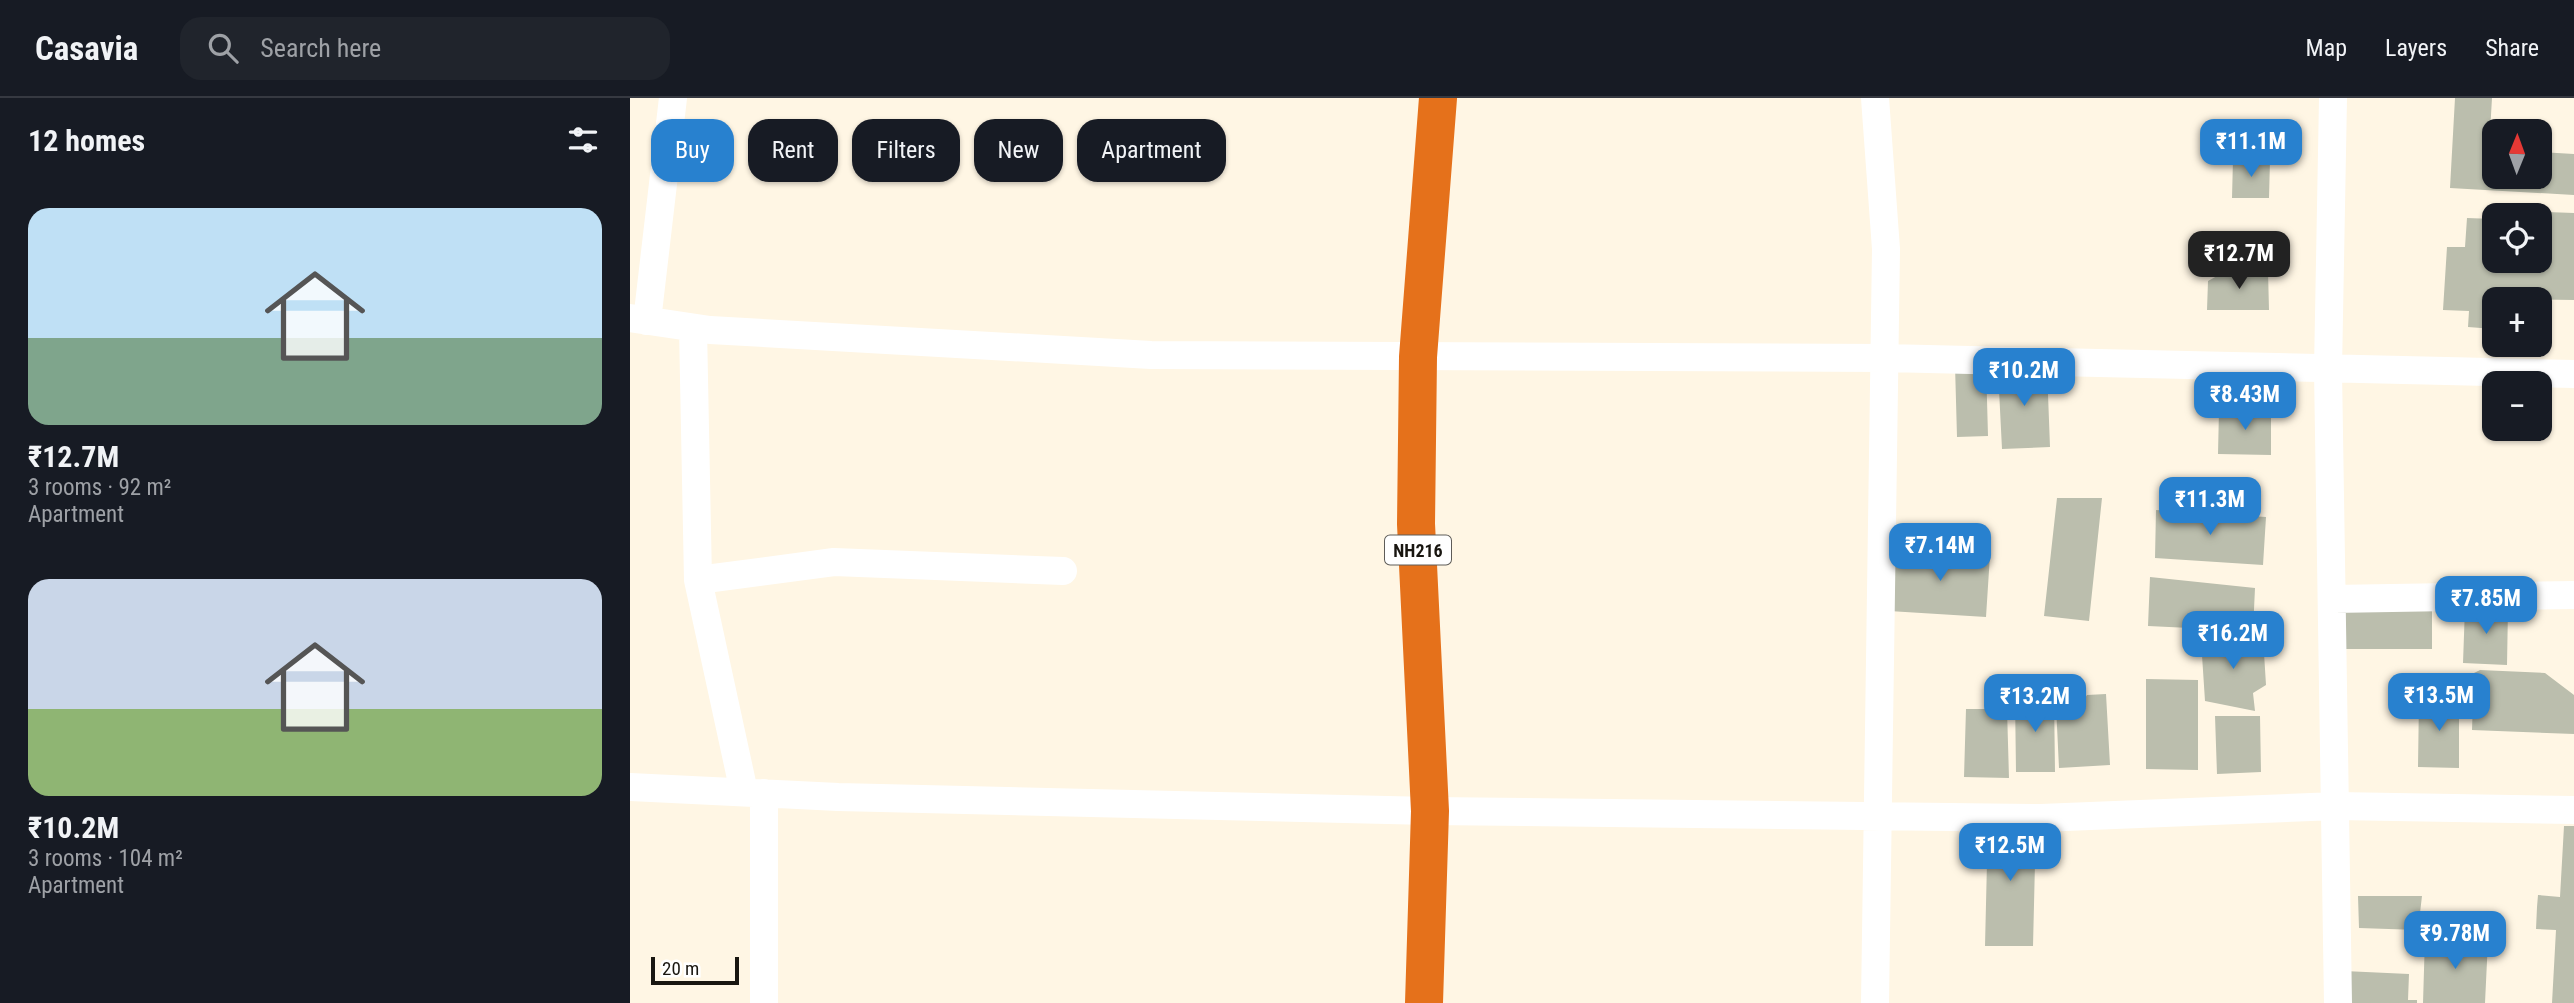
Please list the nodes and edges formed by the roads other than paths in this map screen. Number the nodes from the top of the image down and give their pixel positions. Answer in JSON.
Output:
{"nodes":[{"id":1,"x":673,"y":98,"type":"edge"},
{"id":2,"x":1438,"y":98,"type":"edge"},
{"id":3,"x":1875,"y":98,"type":"edge"},
{"id":4,"x":2333,"y":98,"type":"edge"},
{"id":5,"x":638,"y":319,"type":"edge"},
{"id":6,"x":693,"y":328,"type":"junction"},
{"id":7,"x":1418,"y":357,"type":"junction"},
{"id":8,"x":1885,"y":358,"type":"junction"},
{"id":9,"x":2328,"y":370,"type":"junction"},
{"id":10,"x":2574,"y":374,"type":"edge"},
{"id":11,"x":1063,"y":571,"type":"dead end"},
{"id":12,"x":698,"y":580,"type":"junction"},
{"id":13,"x":2574,"y":595,"type":"edge"},
{"id":14,"x":2332,"y":599,"type":"junction"},
{"id":15,"x":630,"y":787,"type":"edge"},
{"id":16,"x":754,"y":793,"type":"junction"},
{"id":17,"x":2336,"y":806,"type":"junction"},
{"id":18,"x":1430,"y":810,"type":"junction"},
{"id":19,"x":2574,"y":810,"type":"edge"},
{"id":20,"x":1878,"y":814,"type":"junction"},
{"id":21,"x":764,"y":1003,"type":"edge"},
{"id":22,"x":1424,"y":1003,"type":"edge"},
{"id":23,"x":1875,"y":1003,"type":"edge"},
{"id":24,"x":2338,"y":1003,"type":"edge"}],
"edges":[{"from":1,"to":5,"type":"street"},
{"from":2,"to":7,"type":"highway","number":"NH216"},
{"from":3,"to":8,"type":"street"},
{"from":4,"to":9,"type":"street"},
{"from":5,"to":6,"type":"street"},
{"from":6,"to":7,"type":"street"},
{"from":6,"to":12,"type":"street"},
{"from":7,"to":8,"type":"street"},
{"from":7,"to":18,"type":"highway","number":"NH216"},
{"from":8,"to":9,"type":"street"},
{"from":8,"to":20,"type":"street"},
{"from":9,"to":10,"type":"street"},
{"from":9,"to":14,"type":"street"},
{"from":11,"to":12,"type":"street"},
{"from":12,"to":16,"type":"street"},
{"from":13,"to":14,"type":"street"},
{"from":14,"to":17,"type":"street"},
{"from":15,"to":16,"type":"street"},
{"from":16,"to":18,"type":"street"},
{"from":16,"to":21,"type":"street"},
{"from":17,"to":19,"type":"street"},
{"from":17,"to":20,"type":"street"},
{"from":17,"to":24,"type":"street"},
{"from":18,"to":20,"type":"street"},
{"from":18,"to":22,"type":"highway","number":"NH216"},
{"from":20,"to":23,"type":"street"}]}
